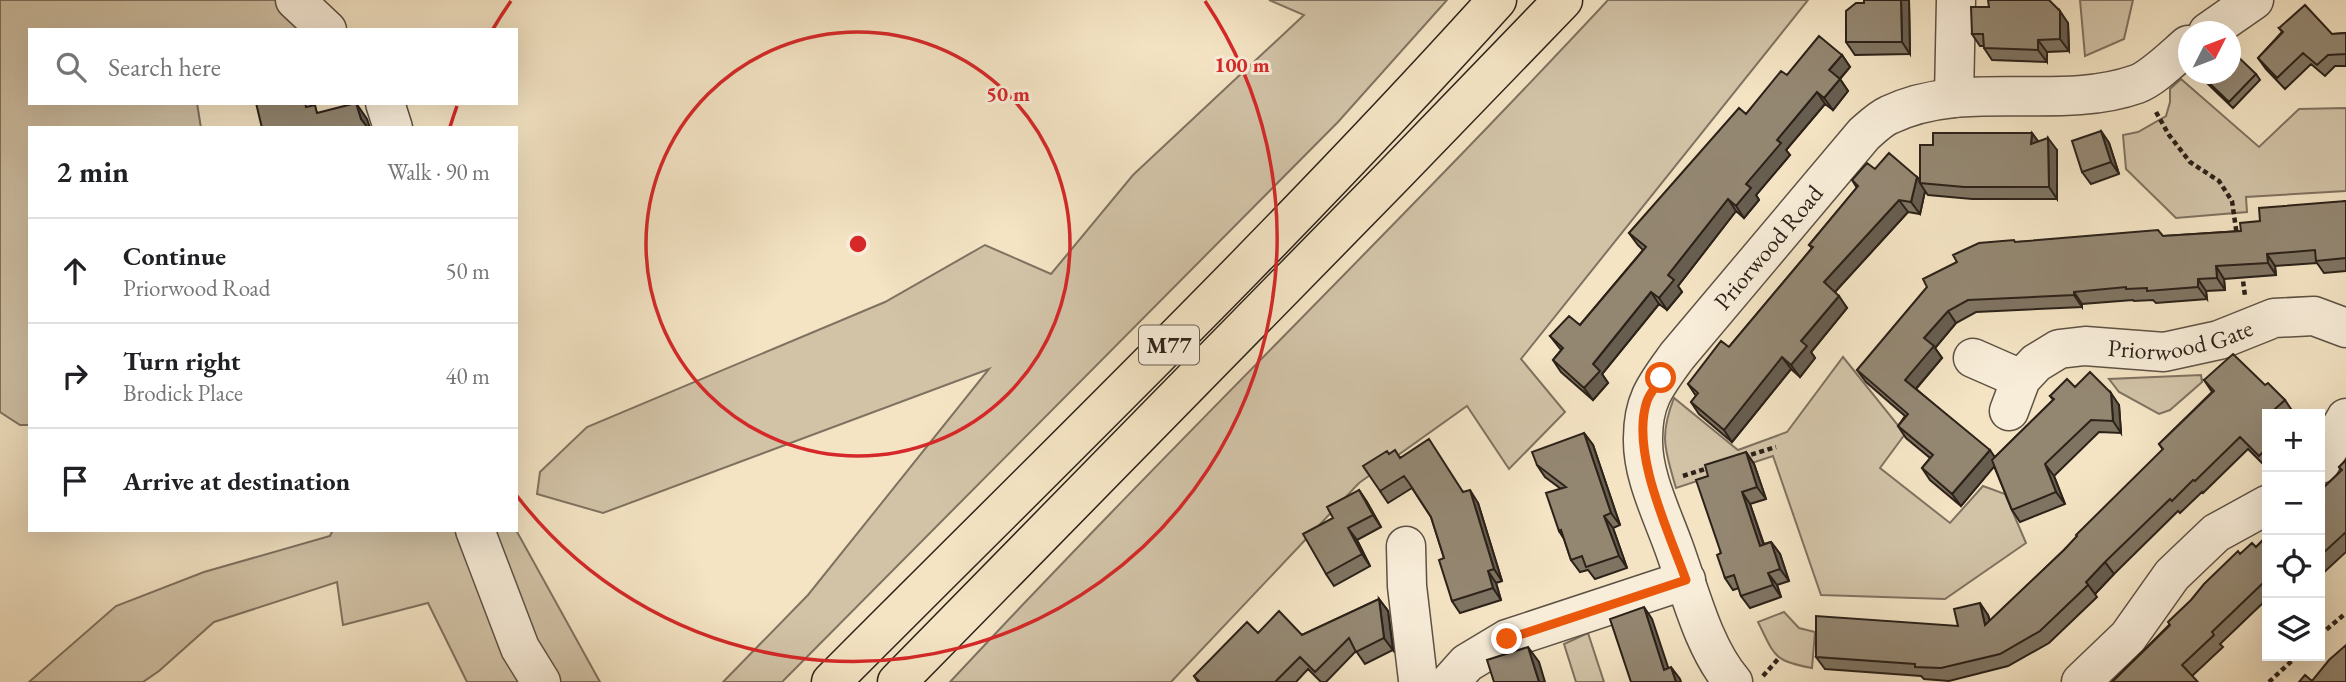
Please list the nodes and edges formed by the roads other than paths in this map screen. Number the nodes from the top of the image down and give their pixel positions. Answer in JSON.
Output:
{"nodes":[{"id":1,"x":295,"y":0,"type":"edge"},
{"id":2,"x":1497,"y":0,"type":"edge"},
{"id":3,"x":1563,"y":0,"type":"edge"},
{"id":4,"x":1956,"y":0,"type":"edge"},
{"id":5,"x":2254,"y":0,"type":"edge"},
{"id":6,"x":2224,"y":21,"type":"edge"},
{"id":7,"x":325,"y":28,"type":"edge"},
{"id":8,"x":2178,"y":54,"type":"edge"},
{"id":9,"x":1954,"y":98,"type":"junction"},
{"id":10,"x":386,"y":105,"type":"edge"},
{"id":11,"x":392,"y":126,"type":"edge"},
{"id":12,"x":2346,"y":328,"type":"edge"},
{"id":13,"x":1973,"y":358,"type":"dead end"},
{"id":14,"x":2346,"y":418,"type":"edge"},
{"id":15,"x":2325,"y":455,"type":"edge"},
{"id":16,"x":2262,"y":508,"type":"edge"},
{"id":17,"x":476,"y":532,"type":"edge"},
{"id":18,"x":1406,"y":546,"type":"dead end"},
{"id":19,"x":1686,"y":580,"type":"junction"},
{"id":20,"x":1427,"y":681,"type":"edge"},
{"id":21,"x":541,"y":682,"type":"edge"},
{"id":22,"x":831,"y":682,"type":"edge"},
{"id":23,"x":897,"y":682,"type":"edge"},
{"id":24,"x":1733,"y":682,"type":"edge"},
{"id":25,"x":2081,"y":682,"type":"edge"}],
"edges":[{"from":1,"to":7,"type":"street"},
{"from":2,"to":22,"type":"highway","number":"M77"},
{"from":3,"to":23,"type":"highway","number":"M77"},
{"from":4,"to":9,"type":"street"},
{"from":5,"to":6,"type":"street"},
{"from":8,"to":9,"type":"street","name":"Priorwood Road"},
{"from":9,"to":19,"type":"street","name":"Priorwood Road"},
{"from":10,"to":11,"type":"street"},
{"from":12,"to":13,"type":"street","name":"Priorwood Gate"},
{"from":14,"to":15,"type":"street"},
{"from":16,"to":25,"type":"street"},
{"from":17,"to":21,"type":"street"},
{"from":18,"to":20,"type":"street"},
{"from":19,"to":20,"type":"street"},
{"from":19,"to":24,"type":"street","name":"Priorwood Road"}]}
